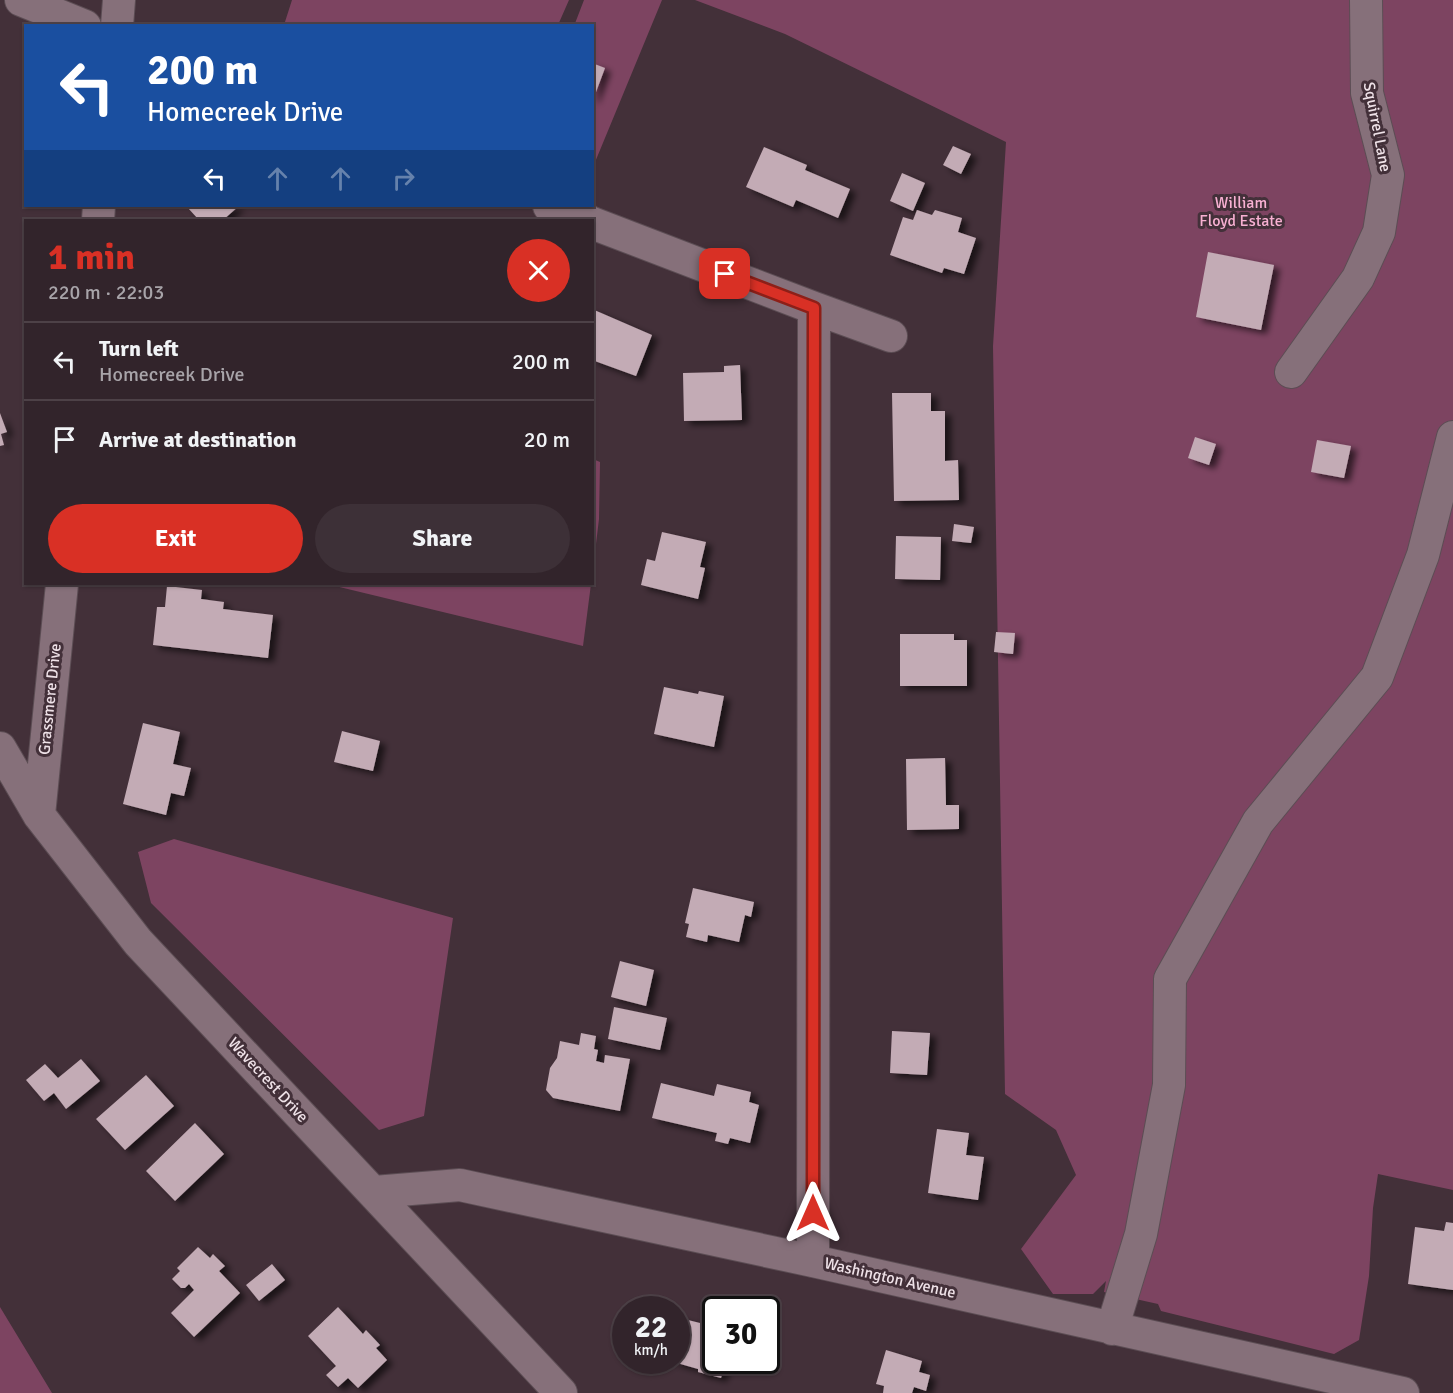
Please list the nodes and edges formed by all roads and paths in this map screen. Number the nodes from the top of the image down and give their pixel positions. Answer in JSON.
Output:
{"nodes":[{"id":1,"x":21,"y":0,"type":"edge"},
{"id":2,"x":119,"y":0,"type":"edge"},
{"id":3,"x":1366,"y":0,"type":"edge"},
{"id":4,"x":80,"y":24,"type":"edge"},
{"id":5,"x":117,"y":24,"type":"edge"},
{"id":6,"x":552,"y":207,"type":"edge"},
{"id":7,"x":584,"y":219,"type":"edge"},
{"id":8,"x":594,"y":224,"type":"edge"},
{"id":9,"x":814,"y":308,"type":"junction"},
{"id":10,"x":891,"y":336,"type":"dead end"},
{"id":11,"x":1291,"y":372,"type":"dead end"},
{"id":12,"x":1453,"y":437,"type":"edge"},
{"id":13,"x":62,"y":585,"type":"edge"},
{"id":14,"x":0,"y":748,"type":"edge"},
{"id":15,"x":39,"y":815,"type":"junction"},
{"id":16,"x":374,"y":1192,"type":"junction"},
{"id":17,"x":813,"y":1261,"type":"junction"},
{"id":18,"x":1112,"y":1329,"type":"junction"},
{"id":19,"x":561,"y":1393,"type":"edge"},
{"id":20,"x":1403,"y":1393,"type":"edge"}],
"edges":[{"from":1,"to":4,"type":"street"},
{"from":2,"to":5,"type":"street"},
{"from":3,"to":11,"type":"street","name":"Squirrel Lane"},
{"from":6,"to":7,"type":"street"},
{"from":8,"to":9,"type":"street"},
{"from":9,"to":10,"type":"street"},
{"from":9,"to":17,"type":"street"},
{"from":12,"to":18,"type":"street"},
{"from":13,"to":15,"type":"street","name":"Grassmere Drive"},
{"from":14,"to":15,"type":"street","name":"Wavecrest Drive"},
{"from":15,"to":16,"type":"street","name":"Wavecrest Drive"},
{"from":16,"to":17,"type":"street","name":"Washington Avenue"},
{"from":16,"to":19,"type":"street","name":"Wavecrest Drive"},
{"from":17,"to":18,"type":"street","name":"Washington Avenue"},
{"from":18,"to":20,"type":"street","name":"Washington Avenue"}]}
